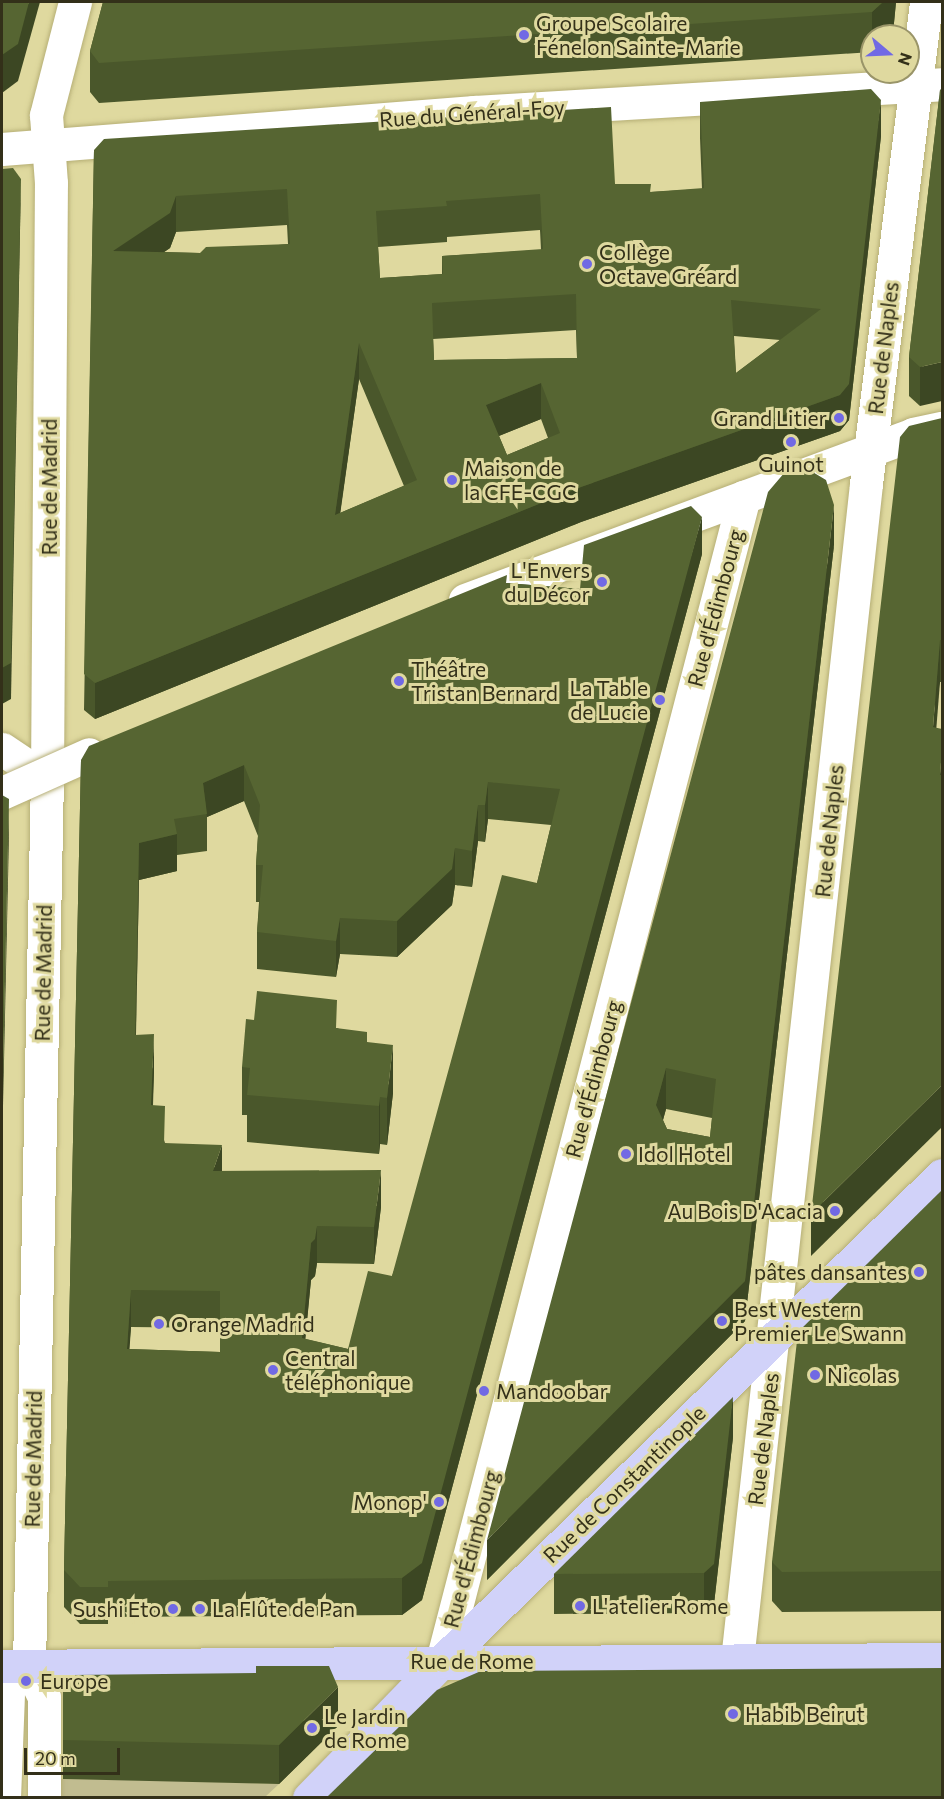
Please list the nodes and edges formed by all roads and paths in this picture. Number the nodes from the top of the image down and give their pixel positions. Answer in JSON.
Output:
{"nodes":[{"id":1,"x":75,"y":2,"type":"edge"},
{"id":2,"x":926,"y":2,"type":"edge"},
{"id":3,"x":929,"y":85,"type":"edge"},
{"id":4,"x":49,"y":144,"type":"junction"},
{"id":5,"x":2,"y":149,"type":"edge"},
{"id":6,"x":942,"y":428,"type":"edge"},
{"id":7,"x":870,"y":451,"type":"junction"},
{"id":8,"x":744,"y":497,"type":"junction"},
{"id":9,"x":438,"y":611,"type":"edge"},
{"id":10,"x":122,"y":741,"type":"edge"},
{"id":11,"x":2,"y":750,"type":"edge"},
{"id":12,"x":47,"y":779,"type":"junction"},
{"id":13,"x":2,"y":793,"type":"edge"},
{"id":14,"x":942,"y":1175,"type":"edge"},
{"id":15,"x":774,"y":1341,"type":"junction"},
{"id":16,"x":942,"y":1659,"type":"edge"},
{"id":17,"x":737,"y":1660,"type":"junction"},
{"id":18,"x":442,"y":1661,"type":"junction"},
{"id":19,"x":13,"y":1666,"type":"edge"},
{"id":20,"x":4,"y":1797,"type":"edge"},
{"id":21,"x":44,"y":1797,"type":"edge"},
{"id":22,"x":309,"y":1797,"type":"edge"}],
"edges":[{"from":1,"to":4,"type":"street","name":"Rue de Madrid"},
{"from":2,"to":3,"type":"street","name":"Rue de Naples"},
{"from":3,"to":4,"type":"street","name":"Rue du Général-Foy"},
{"from":3,"to":7,"type":"street","name":"Rue de Naples"},
{"from":4,"to":5,"type":"street","name":"Rue du Général-Foy"},
{"from":4,"to":12,"type":"street","name":"Rue de Madrid"},
{"from":6,"to":7,"type":"street"},
{"from":7,"to":8,"type":"street"},
{"from":7,"to":15,"type":"street","name":"Rue de Naples"},
{"from":8,"to":9,"type":"street"},
{"from":8,"to":18,"type":"street","name":"Rue d'Édimbourg"},
{"from":10,"to":13,"type":"street","bridge":true},
{"from":11,"to":12,"type":"street"},
{"from":12,"to":19,"type":"street","name":"Rue de Madrid"},
{"from":14,"to":15,"type":"main road","name":"Rue de Constantinople"},
{"from":15,"to":17,"type":"street","name":"Rue de Naples"},
{"from":15,"to":18,"type":"main road","name":"Rue de Constantinople"},
{"from":16,"to":17,"type":"main road","name":"Rue de Rome"},
{"from":17,"to":18,"type":"main road","name":"Rue de Rome"},
{"from":18,"to":19,"type":"main road","name":"Rue de Rome"},
{"from":18,"to":22,"type":"main road","name":"Rue de Constantinople"},
{"from":19,"to":20,"type":"street","name":"Rue de Madrid"},
{"from":19,"to":21,"type":"street","name":"Rue de Madrid"}]}
